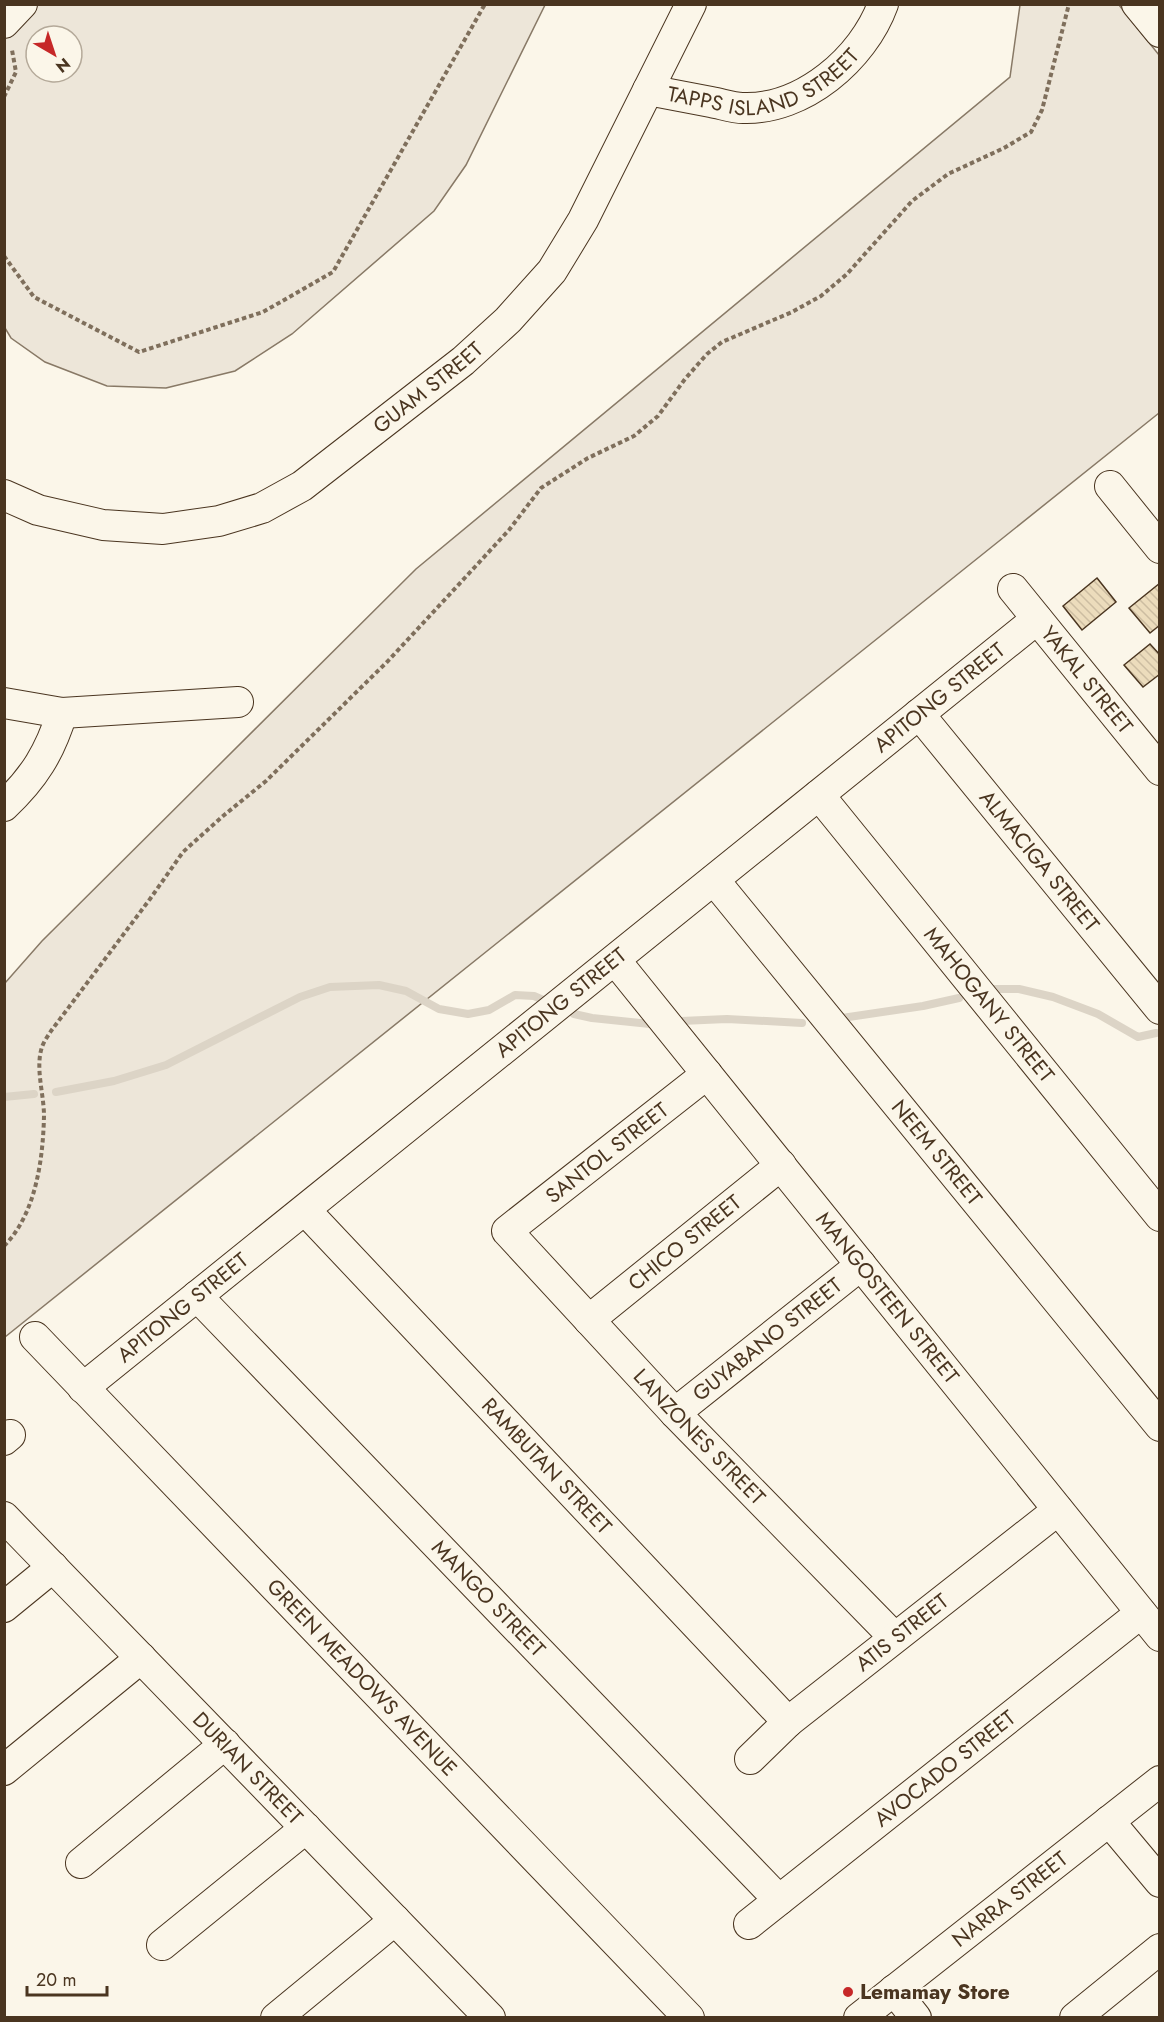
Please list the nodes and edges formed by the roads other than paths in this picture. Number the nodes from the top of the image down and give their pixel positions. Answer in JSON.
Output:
{"nodes":[{"id":1,"x":691,"y":4,"type":"edge"},
{"id":2,"x":883,"y":4,"type":"edge"},
{"id":3,"x":1137,"y":4,"type":"edge"},
{"id":4,"x":1160,"y":32,"type":"edge"},
{"id":5,"x":648,"y":90,"type":"junction"},
{"id":6,"x":1110,"y":486,"type":"dead end"},
{"id":7,"x":4,"y":495,"type":"edge"},
{"id":8,"x":1154,"y":529,"type":"edge"},
{"id":9,"x":1013,"y":589,"type":"dead end"},
{"id":10,"x":1037,"y":619,"type":"junction"},
{"id":11,"x":238,"y":702,"type":"dead end"},
{"id":12,"x":4,"y":703,"type":"edge"},
{"id":13,"x":62,"y":713,"type":"junction"},
{"id":14,"x":919,"y":714,"type":"junction"},
{"id":15,"x":1160,"y":770,"type":"edge"},
{"id":16,"x":819,"y":795,"type":"junction"},
{"id":17,"x":4,"y":806,"type":"edge"},
{"id":18,"x":714,"y":880,"type":"junction"},
{"id":19,"x":615,"y":960,"type":"junction"},
{"id":20,"x":1160,"y":1009,"type":"edge"},
{"id":21,"x":706,"y":1074,"type":"junction"},
{"id":22,"x":781,"y":1166,"type":"junction"},
{"id":23,"x":305,"y":1210,"type":"junction"},
{"id":24,"x":1160,"y":1216,"type":"edge"},
{"id":25,"x":507,"y":1231,"type":"joint"},
{"id":26,"x":861,"y":1265,"type":"junction"},
{"id":27,"x":197,"y":1296,"type":"junction"},
{"id":28,"x":589,"y":1320,"type":"junction"},
{"id":29,"x":35,"y":1337,"type":"dead end"},
{"id":30,"x":83,"y":1388,"type":"junction"},
{"id":31,"x":675,"y":1413,"type":"junction"},
{"id":32,"x":1160,"y":1426,"type":"edge"},
{"id":33,"x":1058,"y":1510,"type":"junction"},
{"id":34,"x":4,"y":1517,"type":"edge"},
{"id":35,"x":53,"y":1567,"type":"junction"},
{"id":36,"x":4,"y":1607,"type":"edge"},
{"id":37,"x":1141,"y":1613,"type":"junction"},
{"id":38,"x":1160,"y":1636,"type":"edge"},
{"id":39,"x":894,"y":1637,"type":"junction"},
{"id":40,"x":141,"y":1658,"type":"junction"},
{"id":41,"x":788,"y":1722,"type":"junction"},
{"id":42,"x":225,"y":1744,"type":"junction"},
{"id":43,"x":750,"y":1759,"type":"dead end"},
{"id":44,"x":4,"y":1770,"type":"edge"},
{"id":45,"x":1160,"y":1781,"type":"edge"},
{"id":46,"x":1109,"y":1821,"type":"junction"},
{"id":47,"x":306,"y":1827,"type":"junction"},
{"id":48,"x":81,"y":1863,"type":"dead end"},
{"id":49,"x":1160,"y":1882,"type":"edge"},
{"id":50,"x":779,"y":1900,"type":"junction"},
{"id":51,"x":395,"y":1920,"type":"junction"},
{"id":52,"x":749,"y":1924,"type":"dead end"},
{"id":53,"x":162,"y":1945,"type":"dead end"},
{"id":54,"x":1160,"y":1949,"type":"edge"},
{"id":55,"x":894,"y":1990,"type":"junction"},
{"id":56,"x":484,"y":2015,"type":"edge"},
{"id":57,"x":276,"y":2018,"type":"edge"},
{"id":58,"x":689,"y":2018,"type":"edge"},
{"id":59,"x":859,"y":2018,"type":"edge"},
{"id":60,"x":916,"y":2018,"type":"edge"},
{"id":61,"x":1075,"y":2018,"type":"edge"}],
"edges":[{"from":1,"to":5,"type":"street","name":"GUAM STREET"},
{"from":2,"to":5,"type":"street","name":"TAPPS ISLAND STREET"},
{"from":3,"to":4,"type":"street"},
{"from":5,"to":7,"type":"street","name":"GUAM STREET"},
{"from":6,"to":8,"type":"street"},
{"from":9,"to":10,"type":"street","name":"YAKAL STREET"},
{"from":10,"to":14,"type":"street","name":"APITONG STREET"},
{"from":10,"to":15,"type":"street","name":"YAKAL STREET"},
{"from":11,"to":13,"type":"street"},
{"from":12,"to":13,"type":"street"},
{"from":13,"to":17,"type":"street"},
{"from":14,"to":16,"type":"street","name":"APITONG STREET"},
{"from":14,"to":20,"type":"street","name":"ALMACIGA STREET"},
{"from":16,"to":18,"type":"street","name":"APITONG STREET"},
{"from":16,"to":24,"type":"street","name":"MAHOGANY STREET"},
{"from":18,"to":19,"type":"street","name":"APITONG STREET"},
{"from":18,"to":32,"type":"street","name":"NEEM STREET"},
{"from":19,"to":21,"type":"street","name":"MANGOSTEEN STREET"},
{"from":19,"to":23,"type":"street","name":"APITONG STREET"},
{"from":21,"to":22,"type":"street","name":"MANGOSTEEN STREET"},
{"from":21,"to":25,"type":"street","name":"SANTOL STREET"},
{"from":22,"to":26,"type":"street","name":"MANGOSTEEN STREET"},
{"from":22,"to":28,"type":"street","name":"CHICO STREET"},
{"from":23,"to":27,"type":"street","name":"APITONG STREET"},
{"from":23,"to":41,"type":"street","name":"RAMBUTAN STREET"},
{"from":25,"to":28,"type":"street","name":"LANZONES STREET"},
{"from":26,"to":31,"type":"street","name":"GUYABANO STREET"},
{"from":26,"to":33,"type":"street","name":"MANGOSTEEN STREET"},
{"from":27,"to":30,"type":"street","name":"APITONG STREET"},
{"from":27,"to":50,"type":"street","name":"MANGO STREET"},
{"from":28,"to":31,"type":"street","name":"LANZONES STREET"},
{"from":29,"to":30,"type":"street","name":"GREEN MEADOWS AVENUE"},
{"from":30,"to":58,"type":"street","name":"GREEN MEADOWS AVENUE"},
{"from":31,"to":39,"type":"street","name":"LANZONES STREET"},
{"from":33,"to":37,"type":"street","name":"MANGOSTEEN STREET"},
{"from":33,"to":39,"type":"street","name":"ATIS STREET"},
{"from":34,"to":35,"type":"street","name":"DURIAN STREET"},
{"from":35,"to":36,"type":"street"},
{"from":35,"to":40,"type":"street","name":"DURIAN STREET"},
{"from":37,"to":38,"type":"street","name":"MANGOSTEEN STREET"},
{"from":37,"to":50,"type":"street","name":"AVOCADO STREET"},
{"from":39,"to":41,"type":"street","name":"ATIS STREET"},
{"from":40,"to":42,"type":"street","name":"DURIAN STREET"},
{"from":40,"to":44,"type":"street"},
{"from":41,"to":43,"type":"street","name":"ATIS STREET"},
{"from":42,"to":47,"type":"street","name":"DURIAN STREET"},
{"from":42,"to":48,"type":"street"},
{"from":45,"to":46,"type":"street","name":"NARRA STREET"},
{"from":46,"to":49,"type":"street"},
{"from":46,"to":55,"type":"street","name":"NARRA STREET"},
{"from":47,"to":51,"type":"street","name":"DURIAN STREET"},
{"from":47,"to":53,"type":"street"},
{"from":50,"to":52,"type":"street","name":"AVOCADO STREET"},
{"from":51,"to":56,"type":"street","name":"DURIAN STREET"},
{"from":51,"to":57,"type":"street"},
{"from":54,"to":61,"type":"street"},
{"from":55,"to":59,"type":"street","name":"NARRA STREET"},
{"from":55,"to":60,"type":"street"}]}
